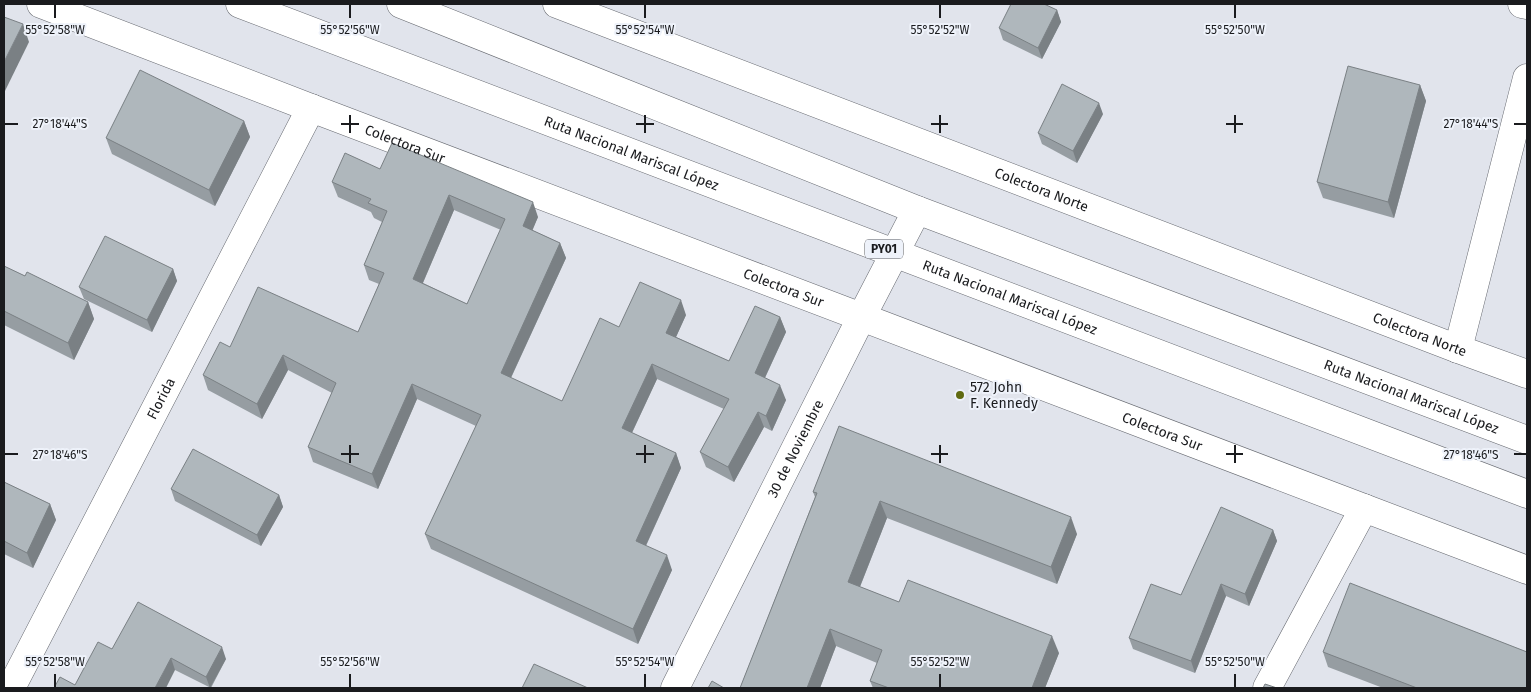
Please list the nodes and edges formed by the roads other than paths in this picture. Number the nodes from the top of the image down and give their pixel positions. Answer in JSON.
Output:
{"nodes":[{"id":1,"x":41,"y":4,"type":"edge"},
{"id":2,"x":240,"y":4,"type":"edge"},
{"id":3,"x":401,"y":4,"type":"edge"},
{"id":4,"x":557,"y":4,"type":"edge"},
{"id":5,"x":1522,"y":4,"type":"edge"},
{"id":6,"x":1527,"y":5,"type":"edge"},
{"id":7,"x":1527,"y":78,"type":"edge"},
{"id":8,"x":311,"y":108,"type":"junction"},
{"id":9,"x":917,"y":210,"type":"junction"},
{"id":10,"x":895,"y":253,"type":"junction"},
{"id":11,"x":862,"y":316,"type":"junction"},
{"id":12,"x":1458,"y":349,"type":"junction"},
{"id":13,"x":1527,"y":374,"type":"edge"},
{"id":14,"x":1527,"y":440,"type":"edge"},
{"id":15,"x":1527,"y":494,"type":"edge"},
{"id":16,"x":1364,"y":508,"type":"junction"},
{"id":17,"x":1527,"y":570,"type":"edge"},
{"id":18,"x":11,"y":688,"type":"edge"},
{"id":19,"x":675,"y":688,"type":"edge"},
{"id":20,"x":1267,"y":688,"type":"edge"}],
"edges":[{"from":1,"to":8,"type":"main road","name":"Colectora Sur"},
{"from":2,"to":10,"type":"main road","name":"Ruta Nacional Mariscal López","number":"PY01"},
{"from":3,"to":9,"type":"main road","name":"Ruta Nacional Mariscal López"},
{"from":4,"to":12,"type":"main road","name":"Colectora Norte"},
{"from":5,"to":6,"type":"main road"},
{"from":7,"to":12,"type":"main road"},
{"from":8,"to":11,"type":"main road","name":"Colectora Sur"},
{"from":8,"to":18,"type":"main road","name":"Florida"},
{"from":9,"to":10,"type":"main road","name":"30 de Noviembre"},
{"from":9,"to":14,"type":"main road","name":"Ruta Nacional Mariscal López"},
{"from":10,"to":11,"type":"main road","name":"30 de Noviembre"},
{"from":10,"to":15,"type":"main road","name":"Ruta Nacional Mariscal López","number":"PY01"},
{"from":11,"to":16,"type":"main road","name":"Colectora Sur"},
{"from":11,"to":19,"type":"main road","name":"30 de Noviembre"},
{"from":12,"to":13,"type":"main road","name":"Colectora Norte"},
{"from":16,"to":17,"type":"main road","name":"Colectora Sur"},
{"from":16,"to":20,"type":"main road"}]}
